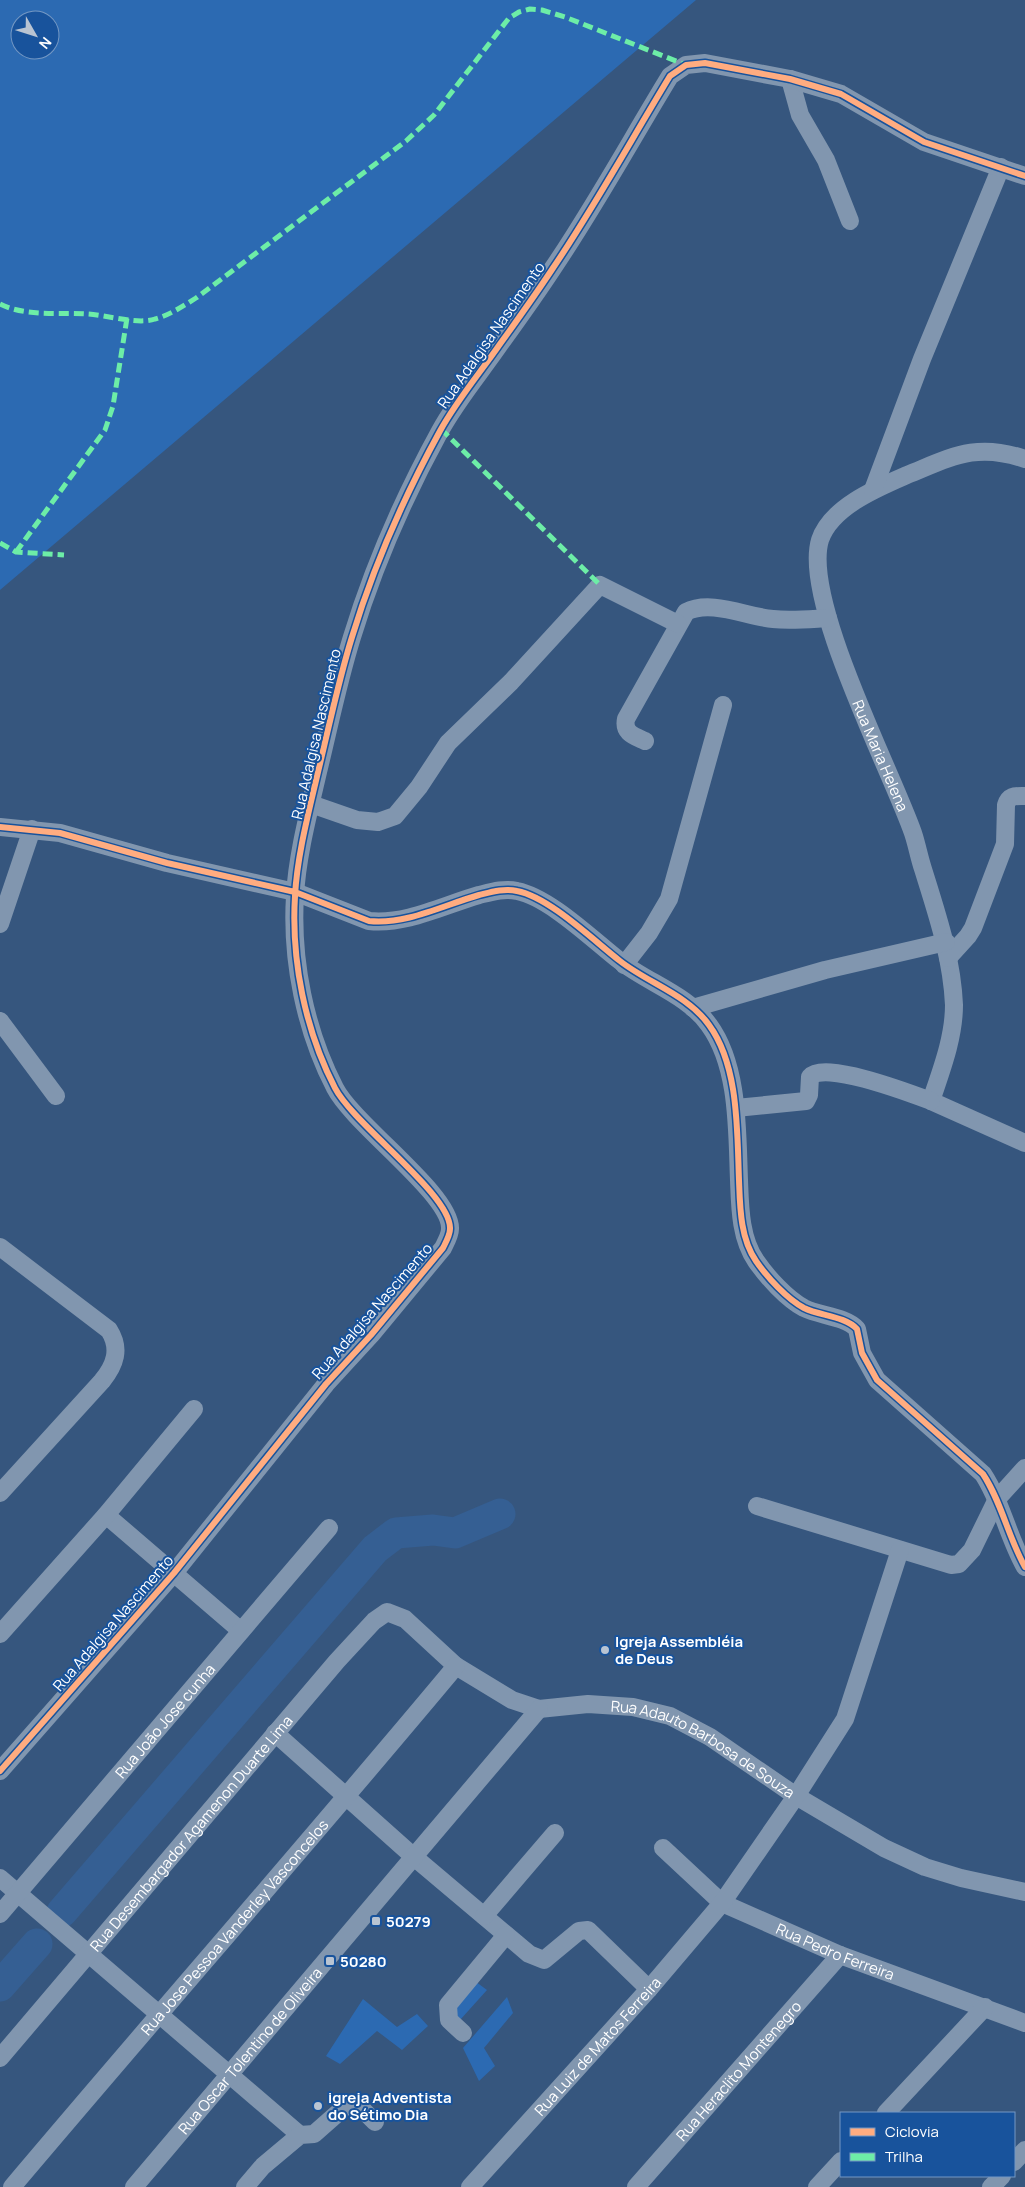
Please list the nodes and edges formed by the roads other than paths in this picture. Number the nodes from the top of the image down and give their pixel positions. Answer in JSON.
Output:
{"nodes":[{"id":1,"x":790,"y":79,"type":"junction"},
{"id":2,"x":1002,"y":167,"type":"junction"},
{"id":3,"x":1025,"y":176,"type":"edge"},
{"id":4,"x":850,"y":221,"type":"dead end"},
{"id":5,"x":1025,"y":459,"type":"edge"},
{"id":6,"x":873,"y":490,"type":"junction"},
{"id":7,"x":828,"y":618,"type":"junction"},
{"id":8,"x":678,"y":624,"type":"junction"},
{"id":9,"x":723,"y":705,"type":"dead end"},
{"id":10,"x":645,"y":741,"type":"dead end"},
{"id":11,"x":1025,"y":796,"type":"edge"},
{"id":12,"x":311,"y":804,"type":"junction"},
{"id":13,"x":0,"y":826,"type":"edge"},
{"id":14,"x":32,"y":829,"type":"junction"},
{"id":15,"x":295,"y":892,"type":"junction"},
{"id":16,"x":0,"y":924,"type":"edge"},
{"id":17,"x":947,"y":950,"type":"junction"},
{"id":18,"x":624,"y":964,"type":"junction"},
{"id":19,"x":693,"y":1008,"type":"junction"},
{"id":20,"x":0,"y":1021,"type":"edge"},
{"id":21,"x":56,"y":1096,"type":"dead end"},
{"id":22,"x":931,"y":1101,"type":"junction"},
{"id":23,"x":736,"y":1108,"type":"junction"},
{"id":24,"x":1025,"y":1143,"type":"edge"},
{"id":25,"x":0,"y":1247,"type":"edge"},
{"id":26,"x":194,"y":1409,"type":"dead end"},
{"id":27,"x":1025,"y":1468,"type":"edge"},
{"id":28,"x":0,"y":1493,"type":"edge"},
{"id":29,"x":997,"y":1500,"type":"junction"},
{"id":30,"x":757,"y":1506,"type":"dead end"},
{"id":31,"x":106,"y":1515,"type":"junction"},
{"id":32,"x":329,"y":1528,"type":"dead end"},
{"id":33,"x":900,"y":1550,"type":"junction"},
{"id":34,"x":1025,"y":1567,"type":"edge"},
{"id":35,"x":174,"y":1573,"type":"junction"},
{"id":36,"x":387,"y":1612,"type":"joint"},
{"id":37,"x":242,"y":1631,"type":"junction"},
{"id":38,"x":0,"y":1634,"type":"edge"},
{"id":39,"x":456,"y":1666,"type":"junction"},
{"id":40,"x":539,"y":1709,"type":"junction"},
{"id":41,"x":275,"y":1733,"type":"junction"},
{"id":42,"x":0,"y":1771,"type":"edge"},
{"id":43,"x":796,"y":1796,"type":"junction"},
{"id":44,"x":347,"y":1797,"type":"junction"},
{"id":45,"x":555,"y":1833,"type":"dead end"},
{"id":46,"x":663,"y":1848,"type":"dead end"},
{"id":47,"x":414,"y":1857,"type":"junction"},
{"id":48,"x":0,"y":1878,"type":"edge"},
{"id":49,"x":1025,"y":1892,"type":"edge"},
{"id":50,"x":18,"y":1893,"type":"junction"},
{"id":51,"x":722,"y":1903,"type":"junction"},
{"id":52,"x":0,"y":1914,"type":"edge"},
{"id":53,"x":484,"y":1916,"type":"junction"},
{"id":54,"x":506,"y":1935,"type":"junction"},
{"id":55,"x":88,"y":1953,"type":"junction"},
{"id":56,"x":840,"y":1954,"type":"junction"},
{"id":57,"x":649,"y":1989,"type":"junction"},
{"id":58,"x":985,"y":2007,"type":"junction"},
{"id":59,"x":159,"y":2013,"type":"junction"},
{"id":60,"x":1025,"y":2023,"type":"edge"},
{"id":61,"x":463,"y":2033,"type":"dead end"},
{"id":62,"x":0,"y":2058,"type":"edge"},
{"id":63,"x":229,"y":2074,"type":"junction"},
{"id":64,"x":887,"y":2112,"type":"edge"},
{"id":65,"x":375,"y":2122,"type":"dead end"},
{"id":66,"x":300,"y":2135,"type":"junction"},
{"id":67,"x":1025,"y":2150,"type":"edge"},
{"id":68,"x":1015,"y":2161,"type":"edge"},
{"id":69,"x":840,"y":2162,"type":"edge"},
{"id":70,"x":1001,"y":2177,"type":"edge"},
{"id":71,"x":12,"y":2187,"type":"edge"},
{"id":72,"x":134,"y":2187,"type":"edge"},
{"id":73,"x":245,"y":2187,"type":"edge"},
{"id":74,"x":470,"y":2187,"type":"edge"},
{"id":75,"x":636,"y":2187,"type":"edge"},
{"id":76,"x":817,"y":2187,"type":"edge"},
{"id":77,"x":991,"y":2187,"type":"edge"}],
"edges":[{"from":1,"to":2,"type":"street","name":"Rua Adalgisa Nascimento"},
{"from":1,"to":4,"type":"street"},
{"from":1,"to":12,"type":"street","name":"Rua Adalgisa Nascimento"},
{"from":2,"to":3,"type":"street","name":"Rua Adalgisa Nascimento"},
{"from":2,"to":6,"type":"street"},
{"from":5,"to":6,"type":"street","name":"Rua Maria Helena"},
{"from":6,"to":7,"type":"street","name":"Rua Maria Helena"},
{"from":7,"to":8,"type":"street"},
{"from":7,"to":17,"type":"street","name":"Rua Maria Helena"},
{"from":8,"to":10,"type":"street"},
{"from":8,"to":12,"type":"street"},
{"from":9,"to":18,"type":"street"},
{"from":11,"to":17,"type":"street"},
{"from":12,"to":15,"type":"street","name":"Rua Adalgisa Nascimento"},
{"from":13,"to":14,"type":"street"},
{"from":14,"to":15,"type":"street"},
{"from":14,"to":16,"type":"street"},
{"from":15,"to":18,"type":"street"},
{"from":15,"to":35,"type":"street","name":"Rua Adalgisa Nascimento"},
{"from":17,"to":19,"type":"street"},
{"from":17,"to":22,"type":"street","name":"Rua Maria Helena"},
{"from":18,"to":19,"type":"street"},
{"from":19,"to":23,"type":"street"},
{"from":20,"to":21,"type":"street"},
{"from":22,"to":23,"type":"street"},
{"from":22,"to":24,"type":"street"},
{"from":23,"to":29,"type":"street"},
{"from":25,"to":28,"type":"street"},
{"from":26,"to":31,"type":"street"},
{"from":27,"to":29,"type":"street"},
{"from":29,"to":33,"type":"street"},
{"from":29,"to":34,"type":"street"},
{"from":30,"to":33,"type":"street"},
{"from":31,"to":35,"type":"street"},
{"from":31,"to":38,"type":"street"},
{"from":32,"to":37,"type":"street","name":"Rua João Jose cunha"},
{"from":33,"to":43,"type":"street","name":"Rua Luiz de Matos Ferreira"},
{"from":35,"to":37,"type":"street"},
{"from":35,"to":42,"type":"street","name":"Rua Adalgisa Nascimento"},
{"from":36,"to":39,"type":"street","name":"Rua Adauto Barbosa de Souza"},
{"from":36,"to":41,"type":"street","name":"Rua Desembargador Agamenon Duarte Lima"},
{"from":37,"to":50,"type":"street","name":"Rua João Jose cunha"},
{"from":39,"to":40,"type":"street","name":"Rua Adauto Barbosa de Souza"},
{"from":39,"to":44,"type":"street","name":"Rua Jose Pessoa Vanderley Vasconcelos"},
{"from":40,"to":43,"type":"street","name":"Rua Adauto Barbosa de Souza"},
{"from":40,"to":47,"type":"street","name":"Rua Oscar Tolentino de Oliveira"},
{"from":41,"to":44,"type":"street"},
{"from":41,"to":55,"type":"street","name":"Rua Desembargador Agamenon Duarte Lima"},
{"from":43,"to":49,"type":"street","name":"Rua Adauto Barbosa de Souza"},
{"from":43,"to":51,"type":"street","name":"Rua Luiz de Matos Ferreira"},
{"from":44,"to":47,"type":"street"},
{"from":44,"to":59,"type":"street","name":"Rua Jose Pessoa Vanderley Vasconcelos"},
{"from":45,"to":53,"type":"street"},
{"from":46,"to":51,"type":"street","name":"Rua Pedro Ferreira"},
{"from":47,"to":53,"type":"street"},
{"from":47,"to":63,"type":"street","name":"Rua Oscar Tolentino de Oliveira"},
{"from":48,"to":50,"type":"street"},
{"from":50,"to":52,"type":"street","name":"Rua João Jose cunha"},
{"from":50,"to":55,"type":"street"},
{"from":51,"to":56,"type":"street","name":"Rua Pedro Ferreira"},
{"from":51,"to":57,"type":"street","name":"Rua Luiz de Matos Ferreira"},
{"from":53,"to":54,"type":"street"},
{"from":54,"to":57,"type":"street"},
{"from":54,"to":61,"type":"street"},
{"from":55,"to":59,"type":"street"},
{"from":55,"to":62,"type":"street","name":"Rua Desembargador Agamenon Duarte Lima"},
{"from":56,"to":58,"type":"street","name":"Rua Pedro Ferreira"},
{"from":56,"to":75,"type":"street","name":"Rua Heraclito Montenegro"},
{"from":57,"to":74,"type":"street","name":"Rua Luiz de Matos Ferreira"},
{"from":58,"to":60,"type":"street","name":"Rua Pedro Ferreira"},
{"from":58,"to":64,"type":"street"},
{"from":59,"to":63,"type":"street"},
{"from":59,"to":71,"type":"street","name":"Rua Jose Pessoa Vanderley Vasconcelos"},
{"from":63,"to":66,"type":"street"},
{"from":63,"to":72,"type":"street","name":"Rua Oscar Tolentino de Oliveira"},
{"from":65,"to":66,"type":"street"},
{"from":66,"to":73,"type":"street"},
{"from":67,"to":68,"type":"street"},
{"from":69,"to":76,"type":"street"},
{"from":70,"to":77,"type":"street"}]}
